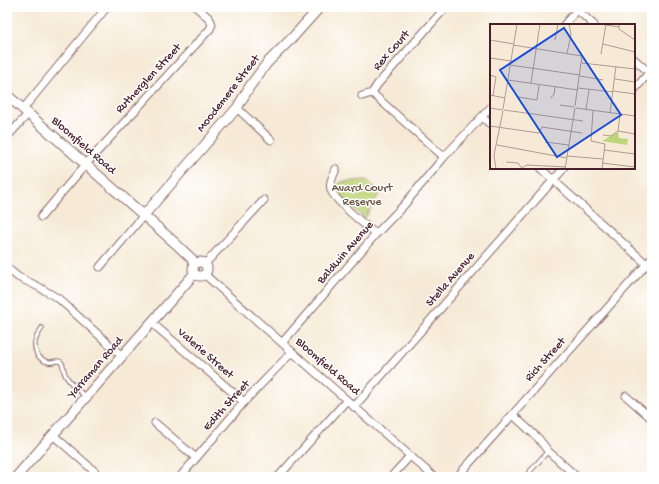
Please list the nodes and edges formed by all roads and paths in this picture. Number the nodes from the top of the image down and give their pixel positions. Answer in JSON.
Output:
{"nodes":[{"id":1,"x":107,"y":7,"type":"edge"},
{"id":2,"x":196,"y":7,"type":"edge"},
{"id":3,"x":320,"y":7,"type":"edge"},
{"id":4,"x":446,"y":7,"type":"edge"},
{"id":5,"x":576,"y":9,"type":"edge"},
{"id":6,"x":565,"y":24,"type":"edge"},
{"id":7,"x":593,"y":24,"type":"edge"},
{"id":8,"x":635,"y":60,"type":"edge"},
{"id":9,"x":651,"y":74,"type":"edge"},
{"id":10,"x":635,"y":89,"type":"edge"},
{"id":11,"x":372,"y":93,"type":"junction"},
{"id":12,"x":7,"y":95,"type":"edge"},
{"id":13,"x":362,"y":96,"type":"dead end"},
{"id":14,"x":237,"y":108,"type":"junction"},
{"id":15,"x":490,"y":108,"type":"edge"},
{"id":16,"x":26,"y":111,"type":"junction"},
{"id":17,"x":482,"y":117,"type":"junction"},
{"id":18,"x":490,"y":124,"type":"edge"},
{"id":19,"x":7,"y":137,"type":"edge"},
{"id":20,"x":270,"y":140,"type":"dead end"},
{"id":21,"x":444,"y":158,"type":"junction"},
{"id":22,"x":86,"y":164,"type":"junction"},
{"id":23,"x":336,"y":169,"type":"dead end"},
{"id":24,"x":541,"y":169,"type":"edge"},
{"id":25,"x":563,"y":169,"type":"edge"},
{"id":26,"x":553,"y":180,"type":"junction"},
{"id":27,"x":264,"y":200,"type":"dead end"},
{"id":28,"x":144,"y":215,"type":"junction"},
{"id":29,"x":42,"y":217,"type":"dead end"},
{"id":30,"x":376,"y":234,"type":"junction"},
{"id":31,"x":652,"y":258,"type":"edge"},
{"id":32,"x":649,"y":266,"type":"edge"},
{"id":33,"x":100,"y":267,"type":"dead end"},
{"id":34,"x":7,"y":268,"type":"edge"},
{"id":35,"x":194,"y":270,"type":"junction"},
{"id":36,"x":204,"y":270,"type":"junction"},
{"id":37,"x":152,"y":323,"type":"junction"},
{"id":38,"x":42,"y":328,"type":"dead end"},
{"id":39,"x":282,"y":343,"type":"junction"},
{"id":40,"x":292,"y":352,"type":"junction"},
{"id":41,"x":122,"y":356,"type":"junction"},
{"id":42,"x":626,"y":396,"type":"dead end"},
{"id":43,"x":86,"y":397,"type":"junction"},
{"id":44,"x":347,"y":400,"type":"junction"},
{"id":45,"x":244,"y":402,"type":"junction"},
{"id":46,"x":354,"y":407,"type":"junction"},
{"id":47,"x":513,"y":414,"type":"junction"},
{"id":48,"x":652,"y":419,"type":"edge"},
{"id":49,"x":155,"y":423,"type":"dead end"},
{"id":50,"x":53,"y":435,"type":"junction"},
{"id":51,"x":548,"y":451,"type":"junction"},
{"id":52,"x":410,"y":456,"type":"junction"},
{"id":53,"x":196,"y":458,"type":"junction"},
{"id":54,"x":16,"y":477,"type":"edge"},
{"id":55,"x":101,"y":477,"type":"edge"},
{"id":56,"x":180,"y":477,"type":"edge"},
{"id":57,"x":278,"y":477,"type":"edge"},
{"id":58,"x":391,"y":477,"type":"edge"},
{"id":59,"x":434,"y":477,"type":"edge"},
{"id":60,"x":457,"y":477,"type":"edge"},
{"id":61,"x":525,"y":477,"type":"edge"},
{"id":62,"x":577,"y":477,"type":"edge"}],
"edges":[{"from":1,"to":16,"type":"street"},
{"from":2,"to":22,"type":"street","name":"Rutherglen Street"},
{"from":3,"to":14,"type":"street","name":"Moodemere Street"},
{"from":4,"to":11,"type":"street","name":"Rex Court"},
{"from":5,"to":6,"type":"street"},
{"from":5,"to":7,"type":"street"},
{"from":8,"to":9,"type":"street"},
{"from":9,"to":10,"type":"street"},
{"from":11,"to":13,"type":"street"},
{"from":11,"to":21,"type":"street"},
{"from":12,"to":16,"type":"street","name":"Bloomfield Road"},
{"from":14,"to":20,"type":"street"},
{"from":14,"to":28,"type":"street","name":"Moodemere Street"},
{"from":15,"to":17,"type":"street","name":"Baldwin Avenue"},
{"from":16,"to":19,"type":"street"},
{"from":16,"to":22,"type":"street","name":"Bloomfield Road"},
{"from":17,"to":18,"type":"street"},
{"from":17,"to":21,"type":"street","name":"Baldwin Avenue"},
{"from":21,"to":30,"type":"street","name":"Baldwin Avenue"},
{"from":22,"to":28,"type":"street","name":"Bloomfield Road"},
{"from":22,"to":29,"type":"street","name":"Rutherglen Street"},
{"from":23,"to":30,"type":"street"},
{"from":24,"to":26,"type":"street"},
{"from":25,"to":26,"type":"street","name":"Stella Avenue"},
{"from":26,"to":32,"type":"street"},
{"from":26,"to":46,"type":"street","name":"Stella Avenue"},
{"from":27,"to":36,"type":"street"},
{"from":28,"to":33,"type":"street"},
{"from":28,"to":35,"type":"street","name":"Bloomfield Road"},
{"from":30,"to":39,"type":"street","name":"Baldwin Avenue"},
{"from":31,"to":32,"type":"street","name":"Rich Street"},
{"from":32,"to":47,"type":"street","name":"Rich Street"},
{"from":34,"to":41,"type":"street"},
{"from":35,"to":36,"type":"street"},
{"from":35,"to":37,"type":"street","name":"Yarraman Road"},
{"from":36,"to":39,"type":"street","name":"Bloomfield Road"},
{"from":37,"to":41,"type":"street","name":"Yarraman Road"},
{"from":37,"to":45,"type":"street","name":"Valerie Street"},
{"from":38,"to":43,"type":"lane"},
{"from":39,"to":40,"type":"street","name":"Bloomfield Road"},
{"from":40,"to":44,"type":"street","name":"Bloomfield Road"},
{"from":40,"to":45,"type":"street","name":"Edith Street"},
{"from":41,"to":43,"type":"street","name":"Yarraman Road"},
{"from":42,"to":48,"type":"street"},
{"from":43,"to":50,"type":"street","name":"Yarraman Road"},
{"from":44,"to":46,"type":"street","name":"Bloomfield Road"},
{"from":44,"to":57,"type":"street"},
{"from":45,"to":53,"type":"street","name":"Edith Street"},
{"from":46,"to":52,"type":"street","name":"Bloomfield Road"},
{"from":47,"to":51,"type":"street"},
{"from":47,"to":60,"type":"street","name":"Rich Street"},
{"from":49,"to":53,"type":"street"},
{"from":50,"to":54,"type":"street","name":"Yarraman Road"},
{"from":50,"to":55,"type":"street"},
{"from":51,"to":61,"type":"lane"},
{"from":51,"to":62,"type":"street"},
{"from":52,"to":58,"type":"street"},
{"from":52,"to":59,"type":"street","name":"Bloomfield Road"},
{"from":53,"to":56,"type":"street","name":"Edith Street"}]}
